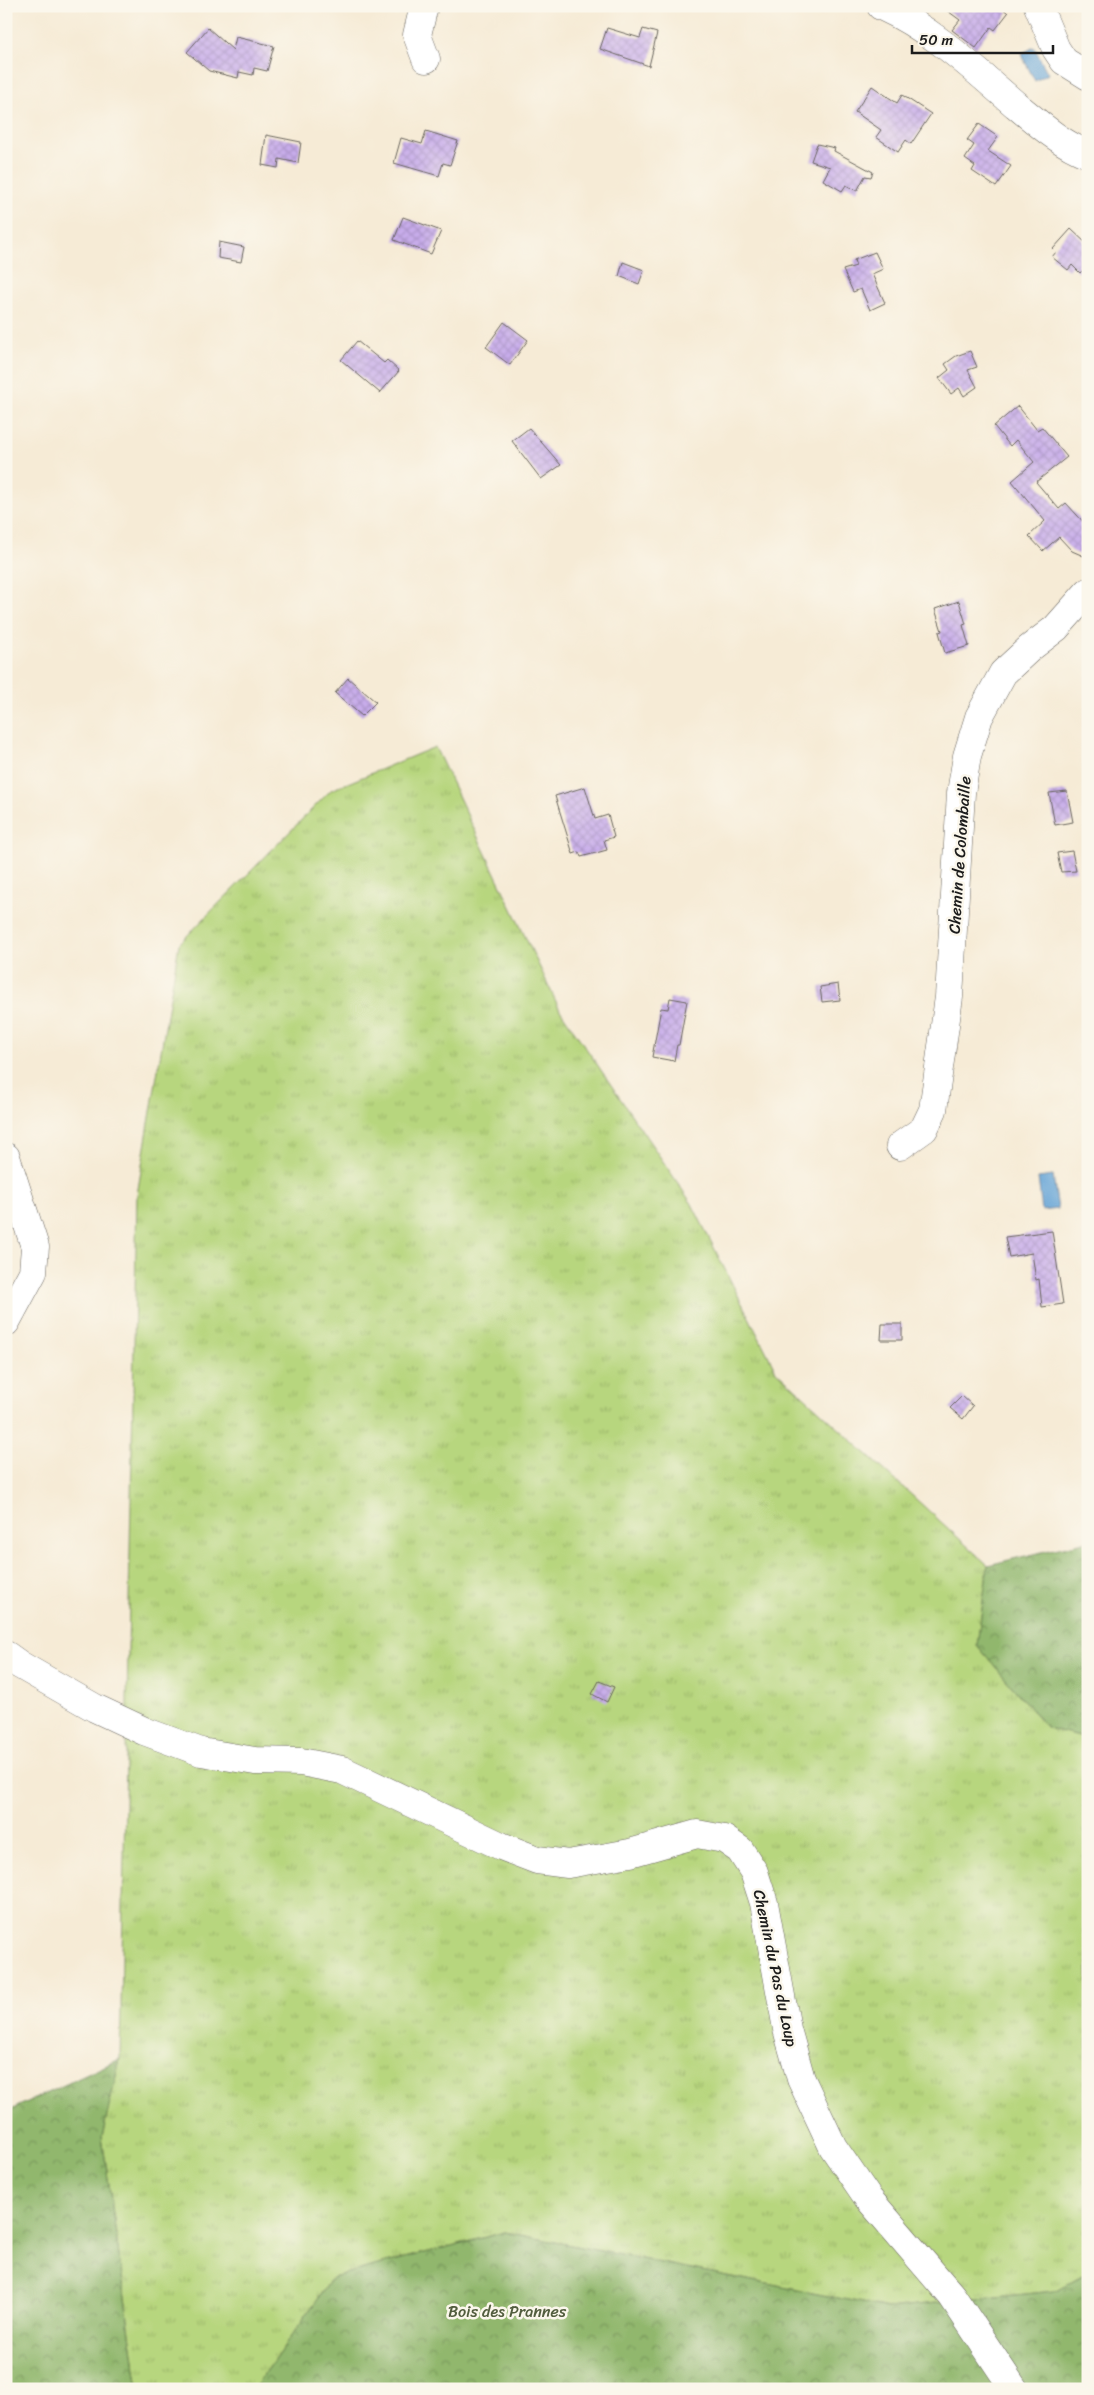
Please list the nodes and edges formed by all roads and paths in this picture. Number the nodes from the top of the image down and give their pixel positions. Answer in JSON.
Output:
{"nodes":[{"id":1,"x":424,"y":6,"type":"edge"},
{"id":2,"x":881,"y":6,"type":"edge"},
{"id":3,"x":1038,"y":6,"type":"edge"},
{"id":4,"x":426,"y":59,"type":"dead end"},
{"id":5,"x":1088,"y":76,"type":"edge"},
{"id":6,"x":1088,"y":154,"type":"edge"},
{"id":7,"x":1088,"y":592,"type":"edge"},
{"id":8,"x":900,"y":1146,"type":"dead end"},
{"id":9,"x":6,"y":1157,"type":"edge"},
{"id":10,"x":6,"y":1322,"type":"edge"},
{"id":11,"x":6,"y":1655,"type":"edge"},
{"id":12,"x":1014,"y":2389,"type":"edge"}],
"edges":[{"from":1,"to":4,"type":"street"},
{"from":2,"to":6,"type":"street"},
{"from":3,"to":5,"type":"street"},
{"from":7,"to":8,"type":"street","name":"Chemin de Colombaille"},
{"from":9,"to":10,"type":"street"},
{"from":11,"to":12,"type":"street","name":"Chemin du Pas du Loup"}]}
